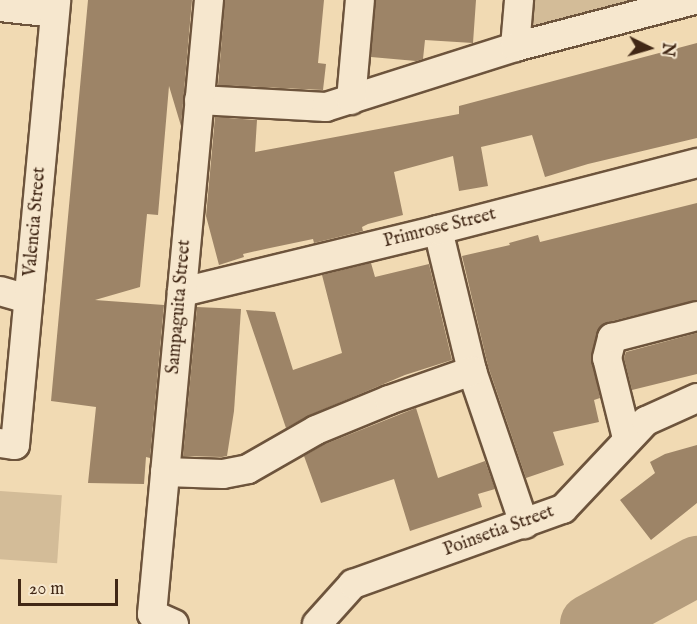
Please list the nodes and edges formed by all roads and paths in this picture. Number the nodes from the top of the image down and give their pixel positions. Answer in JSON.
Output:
{"nodes":[{"id":1,"x":209,"y":0,"type":"edge"},
{"id":2,"x":360,"y":0,"type":"edge"},
{"id":3,"x":519,"y":0,"type":"edge"},
{"id":4,"x":682,"y":1,"type":"edge"},
{"id":5,"x":0,"y":7,"type":"edge"},
{"id":6,"x":56,"y":7,"type":"edge"},
{"id":7,"x":515,"y":47,"type":"junction"},
{"id":8,"x":200,"y":100,"type":"junction"},
{"id":9,"x":351,"y":100,"type":"junction"},
{"id":10,"x":697,"y":163,"type":"edge"},
{"id":11,"x":438,"y":230,"type":"junction"},
{"id":12,"x":0,"y":291,"type":"edge"},
{"id":13,"x":182,"y":292,"type":"junction"},
{"id":14,"x":28,"y":299,"type":"junction"},
{"id":15,"x":697,"y":316,"type":"edge"},
{"id":16,"x":472,"y":371,"type":"junction"},
{"id":17,"x":697,"y":398,"type":"edge"},
{"id":18,"x":627,"y":438,"type":"junction"},
{"id":19,"x":7,"y":444,"type":"edge"},
{"id":20,"x":165,"y":472,"type":"junction"},
{"id":21,"x":524,"y":524,"type":"junction"},
{"id":22,"x":163,"y":619,"type":"edge"},
{"id":23,"x":317,"y":624,"type":"edge"}],
"edges":[{"from":1,"to":8,"type":"street","name":"Sampaguita Street"},
{"from":2,"to":9,"type":"street"},
{"from":3,"to":7,"type":"street"},
{"from":4,"to":7,"type":"street"},
{"from":5,"to":6,"type":"street"},
{"from":6,"to":14,"type":"street","name":"Valencia Street"},
{"from":7,"to":9,"type":"street"},
{"from":8,"to":9,"type":"street"},
{"from":8,"to":13,"type":"street","name":"Sampaguita Street"},
{"from":10,"to":11,"type":"street","name":"Primrose Street"},
{"from":11,"to":13,"type":"street","name":"Primrose Street"},
{"from":11,"to":16,"type":"street"},
{"from":12,"to":14,"type":"street"},
{"from":13,"to":20,"type":"street","name":"Sampaguita Street"},
{"from":14,"to":19,"type":"street","name":"Valencia Street"},
{"from":15,"to":18,"type":"street"},
{"from":16,"to":20,"type":"street"},
{"from":16,"to":21,"type":"street"},
{"from":17,"to":18,"type":"street","name":"Poinsetia Street"},
{"from":18,"to":21,"type":"street","name":"Poinsetia Street"},
{"from":20,"to":22,"type":"street","name":"Sampaguita Street"},
{"from":21,"to":23,"type":"street","name":"Poinsetia Street"}]}
